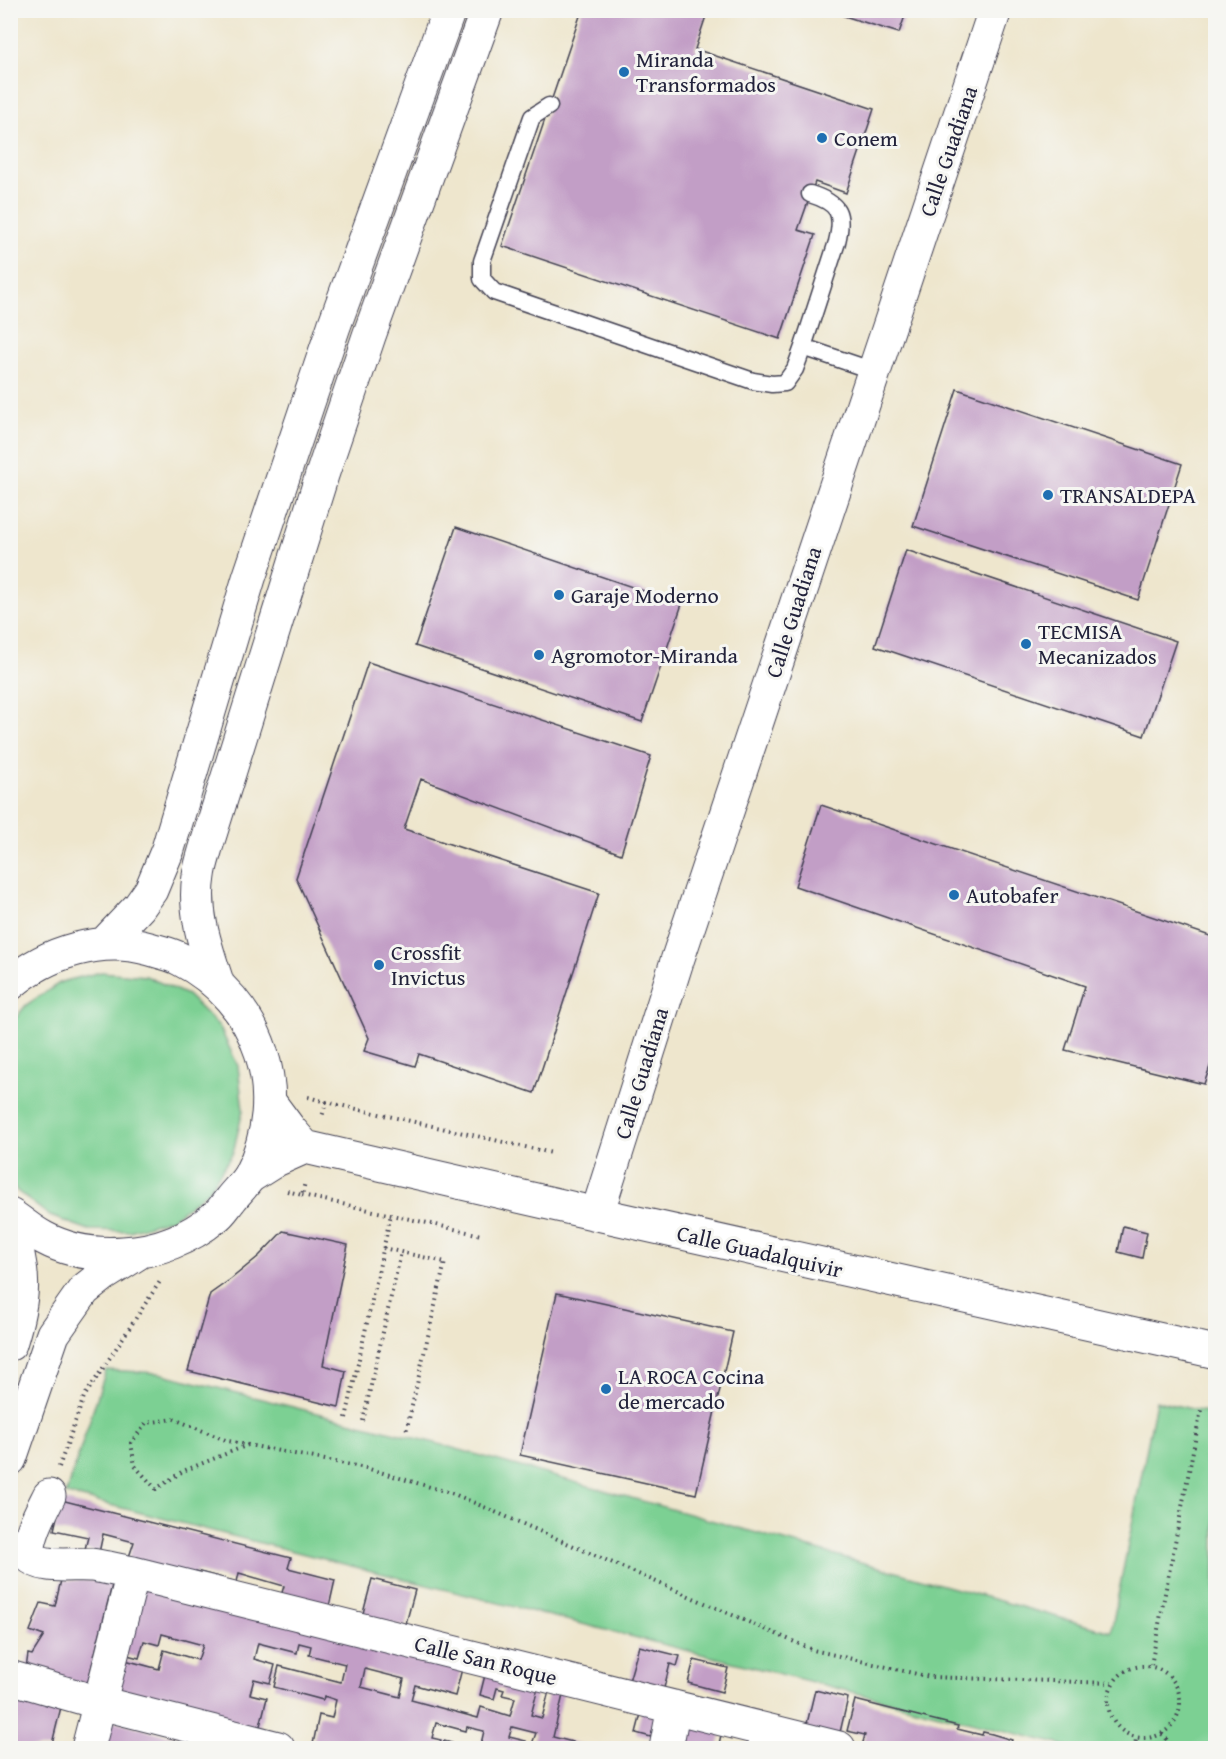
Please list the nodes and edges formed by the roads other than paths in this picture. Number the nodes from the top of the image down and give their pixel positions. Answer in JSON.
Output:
{"nodes":[{"id":1,"x":449,"y":10,"type":"edge"},
{"id":2,"x":488,"y":10,"type":"edge"},
{"id":3,"x":995,"y":10,"type":"edge"},
{"id":4,"x":549,"y":106,"type":"dead end"},
{"id":5,"x":810,"y":194,"type":"dead end"},
{"id":6,"x":803,"y":346,"type":"junction"},
{"id":7,"x":874,"y":371,"type":"junction"},
{"id":8,"x":104,"y":944,"type":"junction"},
{"id":9,"x":217,"y":982,"type":"junction"},
{"id":10,"x":10,"y":984,"type":"edge"},
{"id":11,"x":270,"y":1103,"type":"junction"},
{"id":12,"x":309,"y":1148,"type":"junction"},
{"id":13,"x":249,"y":1177,"type":"junction"},
{"id":14,"x":597,"y":1214,"type":"junction"},
{"id":15,"x":10,"y":1215,"type":"edge"},
{"id":16,"x":10,"y":1226,"type":"edge"},
{"id":17,"x":139,"y":1252,"type":"junction"},
{"id":18,"x":10,"y":1344,"type":"edge"},
{"id":19,"x":1215,"y":1352,"type":"edge"},
{"id":20,"x":10,"y":1459,"type":"edge"},
{"id":21,"x":49,"y":1496,"type":"road end"},
{"id":22,"x":133,"y":1573,"type":"junction"},
{"id":23,"x":13,"y":1678,"type":"dead end"},
{"id":24,"x":99,"y":1703,"type":"junction"},
{"id":25,"x":674,"y":1707,"type":"junction"},
{"id":26,"x":88,"y":1749,"type":"edge"},
{"id":27,"x":278,"y":1749,"type":"edge"},
{"id":28,"x":666,"y":1749,"type":"edge"},
{"id":29,"x":839,"y":1749,"type":"edge"}],
"edges":[{"from":1,"to":8,"type":"street"},
{"from":2,"to":9,"type":"street"},
{"from":3,"to":7,"type":"street","name":"Calle Guadiana"},
{"from":4,"to":6,"type":"lane"},
{"from":5,"to":6,"type":"lane"},
{"from":6,"to":7,"type":"lane"},
{"from":7,"to":14,"type":"street","name":"Calle Guadiana"},
{"from":8,"to":9,"type":"street"},
{"from":8,"to":10,"type":"street"},
{"from":9,"to":11,"type":"street"},
{"from":11,"to":12,"type":"street"},
{"from":11,"to":13,"type":"street"},
{"from":12,"to":13,"type":"street"},
{"from":12,"to":14,"type":"street","name":"Calle Guadalquivir"},
{"from":13,"to":17,"type":"street"},
{"from":14,"to":19,"type":"street","name":"Calle Guadalquivir"},
{"from":15,"to":17,"type":"street"},
{"from":16,"to":18,"type":"street"},
{"from":17,"to":20,"type":"street"},
{"from":21,"to":22,"type":"street","name":"Calle San Roque"},
{"from":22,"to":24,"type":"street"},
{"from":22,"to":25,"type":"street","name":"Calle San Roque"},
{"from":23,"to":24,"type":"street"},
{"from":24,"to":26,"type":"street"},
{"from":24,"to":27,"type":"street"},
{"from":25,"to":28,"type":"street"},
{"from":25,"to":29,"type":"street","name":"Calle San Roque"}]}
